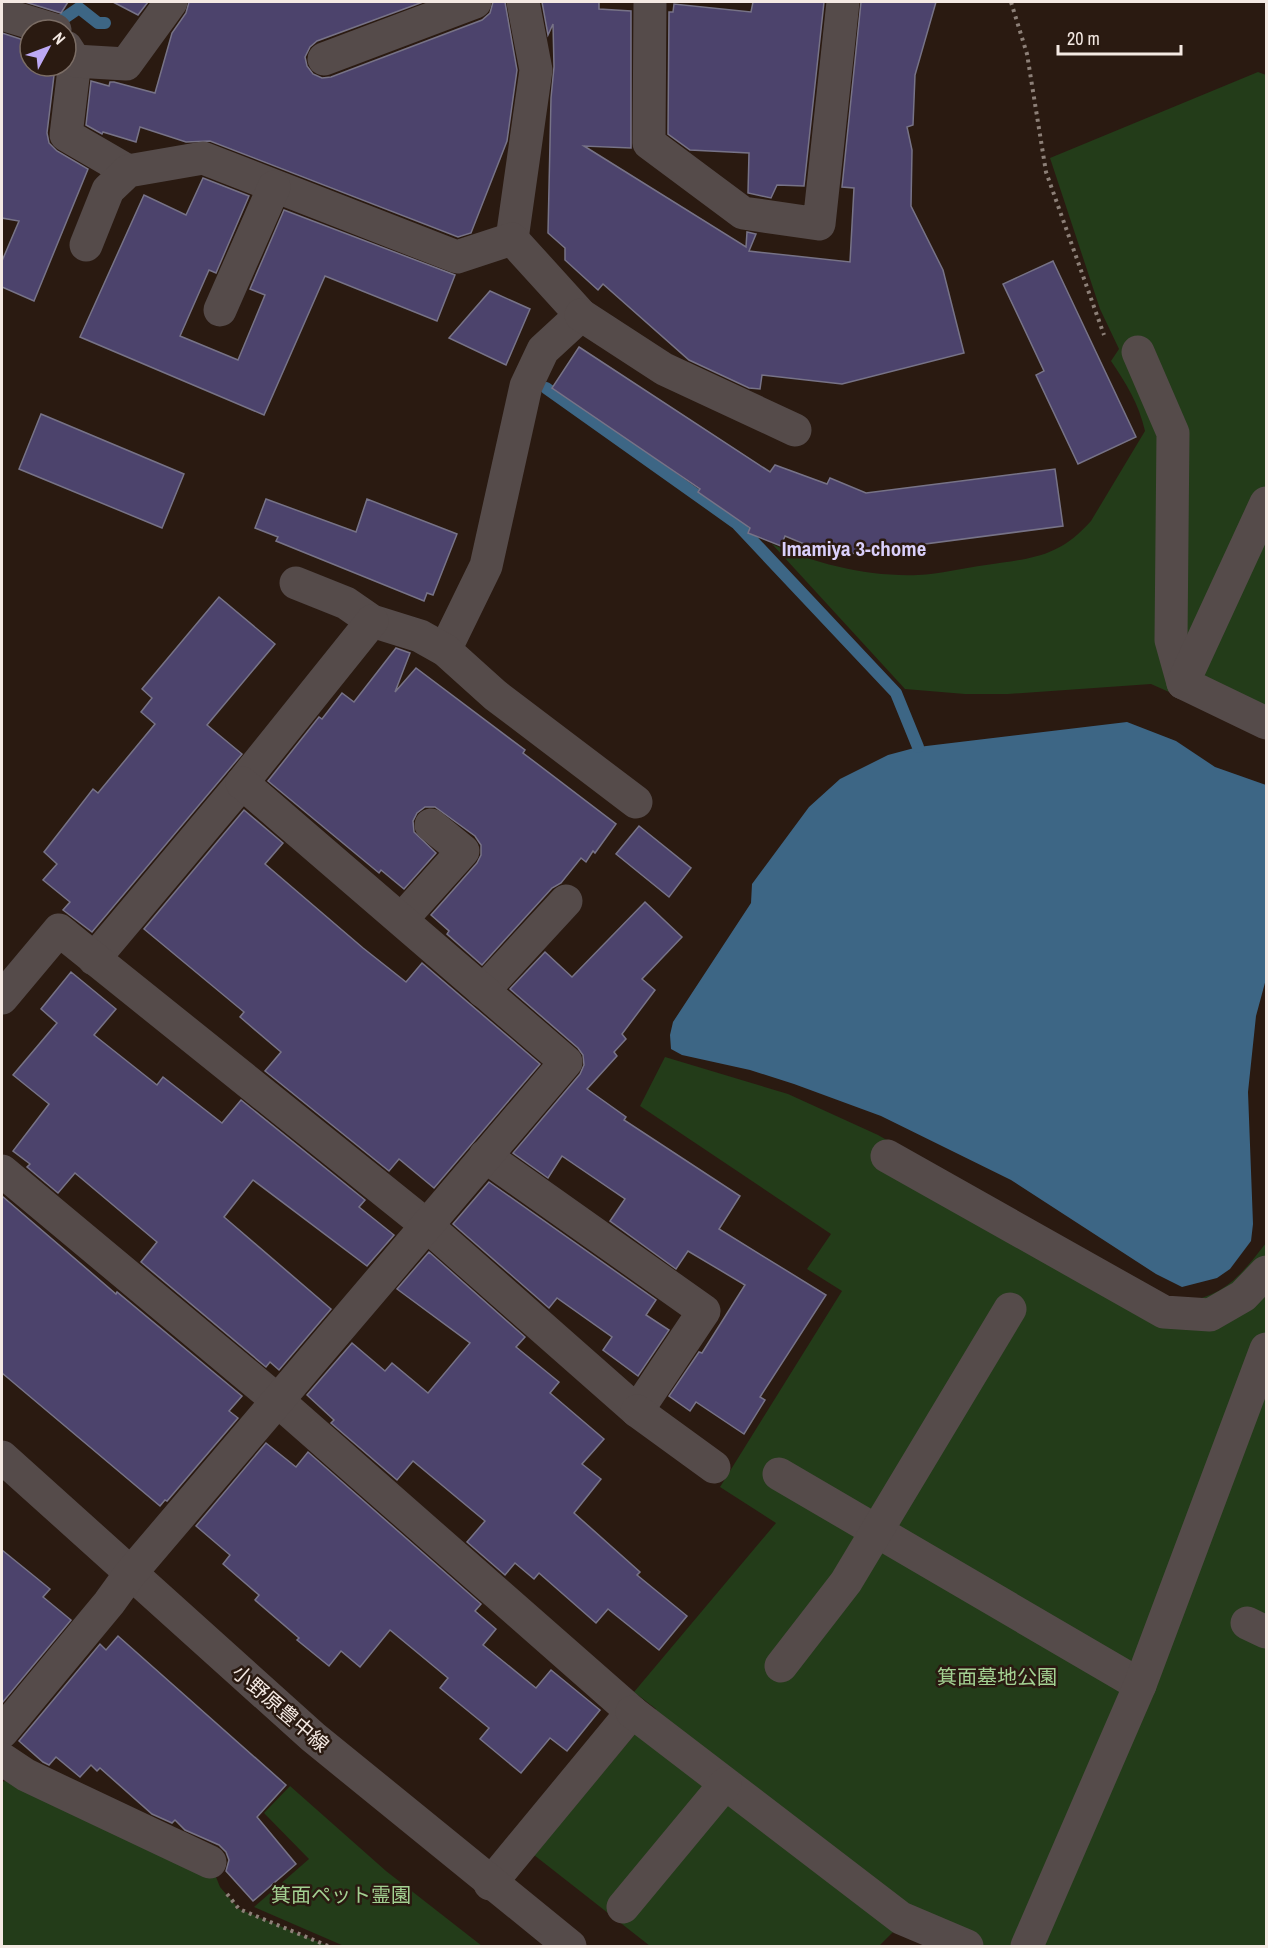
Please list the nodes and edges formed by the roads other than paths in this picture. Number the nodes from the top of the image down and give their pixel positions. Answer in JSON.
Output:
{"nodes":[{"id":1,"x":171,"y":2,"type":"edge"},
{"id":2,"x":475,"y":2,"type":"edge"},
{"id":3,"x":523,"y":2,"type":"edge"},
{"id":4,"x":650,"y":2,"type":"edge"},
{"id":5,"x":843,"y":2,"type":"edge"},
{"id":6,"x":2,"y":14,"type":"edge"},
{"id":7,"x":18,"y":19,"type":"edge"},
{"id":8,"x":78,"y":55,"type":"edge"},
{"id":9,"x":324,"y":59,"type":"dead end"},
{"id":10,"x":69,"y":78,"type":"edge"},
{"id":11,"x":128,"y":171,"type":"junction"},
{"id":12,"x":274,"y":187,"type":"junction"},
{"id":13,"x":512,"y":239,"type":"junction"},
{"id":14,"x":86,"y":245,"type":"dead end"},
{"id":15,"x":220,"y":310,"type":"dead end"},
{"id":16,"x":581,"y":315,"type":"junction"},
{"id":17,"x":1138,"y":352,"type":"road end"},
{"id":18,"x":795,"y":430,"type":"dead end"},
{"id":19,"x":1266,"y":503,"type":"edge"},
{"id":20,"x":296,"y":583,"type":"dead end"},
{"id":21,"x":372,"y":621,"type":"junction"},
{"id":22,"x":445,"y":650,"type":"junction"},
{"id":23,"x":1183,"y":683,"type":"junction"},
{"id":24,"x":1266,"y":723,"type":"edge"},
{"id":25,"x":242,"y":783,"type":"junction"},
{"id":26,"x":636,"y":802,"type":"dead end"},
{"id":27,"x":431,"y":825,"type":"dead end"},
{"id":28,"x":566,"y":901,"type":"dead end"},
{"id":29,"x":402,"y":920,"type":"junction"},
{"id":30,"x":94,"y":959,"type":"junction"},
{"id":31,"x":483,"y":990,"type":"junction"},
{"id":32,"x":2,"y":998,"type":"edge"},
{"id":33,"x":485,"y":1156,"type":"junction"},
{"id":34,"x":886,"y":1156,"type":"dead end"},
{"id":35,"x":2,"y":1171,"type":"edge"},
{"id":36,"x":425,"y":1224,"type":"junction"},
{"id":37,"x":1266,"y":1272,"type":"edge"},
{"id":38,"x":1010,"y":1309,"type":"dead end"},
{"id":39,"x":1266,"y":1349,"type":"edge"},
{"id":40,"x":278,"y":1401,"type":"junction"},
{"id":41,"x":1257,"y":1407,"type":"edge"},
{"id":42,"x":637,"y":1411,"type":"junction"},
{"id":43,"x":2,"y":1457,"type":"edge"},
{"id":44,"x":714,"y":1467,"type":"dead end"},
{"id":45,"x":779,"y":1474,"type":"dead end"},
{"id":46,"x":878,"y":1532,"type":"junction"},
{"id":47,"x":130,"y":1574,"type":"junction"},
{"id":48,"x":781,"y":1666,"type":"dead end"},
{"id":49,"x":1140,"y":1685,"type":"junction"},
{"id":50,"x":632,"y":1712,"type":"junction"},
{"id":51,"x":2,"y":1732,"type":"edge"},
{"id":52,"x":2,"y":1759,"type":"edge"},
{"id":53,"x":725,"y":1784,"type":"junction"},
{"id":54,"x":210,"y":1862,"type":"road end"},
{"id":55,"x":489,"y":1884,"type":"junction"},
{"id":56,"x":623,"y":1907,"type":"dead end"},
{"id":57,"x":570,"y":1947,"type":"edge"},
{"id":58,"x":967,"y":1947,"type":"edge"},
{"id":59,"x":1027,"y":1947,"type":"edge"}],
"edges":[{"from":1,"to":8,"type":"street"},
{"from":2,"to":9,"type":"street"},
{"from":3,"to":13,"type":"street"},
{"from":4,"to":5,"type":"street"},
{"from":6,"to":7,"type":"street"},
{"from":10,"to":11,"type":"street"},
{"from":11,"to":12,"type":"street"},
{"from":11,"to":14,"type":"street"},
{"from":12,"to":13,"type":"street"},
{"from":12,"to":15,"type":"street"},
{"from":13,"to":16,"type":"street"},
{"from":16,"to":18,"type":"street"},
{"from":16,"to":22,"type":"street"},
{"from":17,"to":23,"type":"street"},
{"from":19,"to":23,"type":"street"},
{"from":20,"to":21,"type":"street"},
{"from":21,"to":22,"type":"street"},
{"from":21,"to":25,"type":"street"},
{"from":22,"to":26,"type":"street"},
{"from":23,"to":24,"type":"street"},
{"from":25,"to":29,"type":"street"},
{"from":25,"to":30,"type":"street"},
{"from":27,"to":29,"type":"street"},
{"from":28,"to":31,"type":"street"},
{"from":29,"to":31,"type":"street"},
{"from":30,"to":32,"type":"street"},
{"from":30,"to":36,"type":"street"},
{"from":31,"to":33,"type":"street"},
{"from":33,"to":36,"type":"street"},
{"from":33,"to":42,"type":"street"},
{"from":34,"to":37,"type":"street"},
{"from":35,"to":40,"type":"street"},
{"from":36,"to":40,"type":"street"},
{"from":36,"to":42,"type":"street"},
{"from":38,"to":46,"type":"street"},
{"from":39,"to":41,"type":"street"},
{"from":40,"to":47,"type":"street"},
{"from":40,"to":50,"type":"street"},
{"from":41,"to":49,"type":"street"},
{"from":42,"to":44,"type":"street"},
{"from":43,"to":47,"type":"street","name":"小野原豊中線"},
{"from":45,"to":46,"type":"street"},
{"from":46,"to":48,"type":"street"},
{"from":46,"to":49,"type":"street"},
{"from":47,"to":51,"type":"street"},
{"from":47,"to":55,"type":"street","name":"小野原豊中線"},
{"from":49,"to":59,"type":"street"},
{"from":50,"to":53,"type":"street"},
{"from":50,"to":55,"type":"street"},
{"from":52,"to":54,"type":"street"},
{"from":53,"to":56,"type":"street"},
{"from":53,"to":58,"type":"street"},
{"from":55,"to":57,"type":"street","name":"小野原豊中線"}]}
